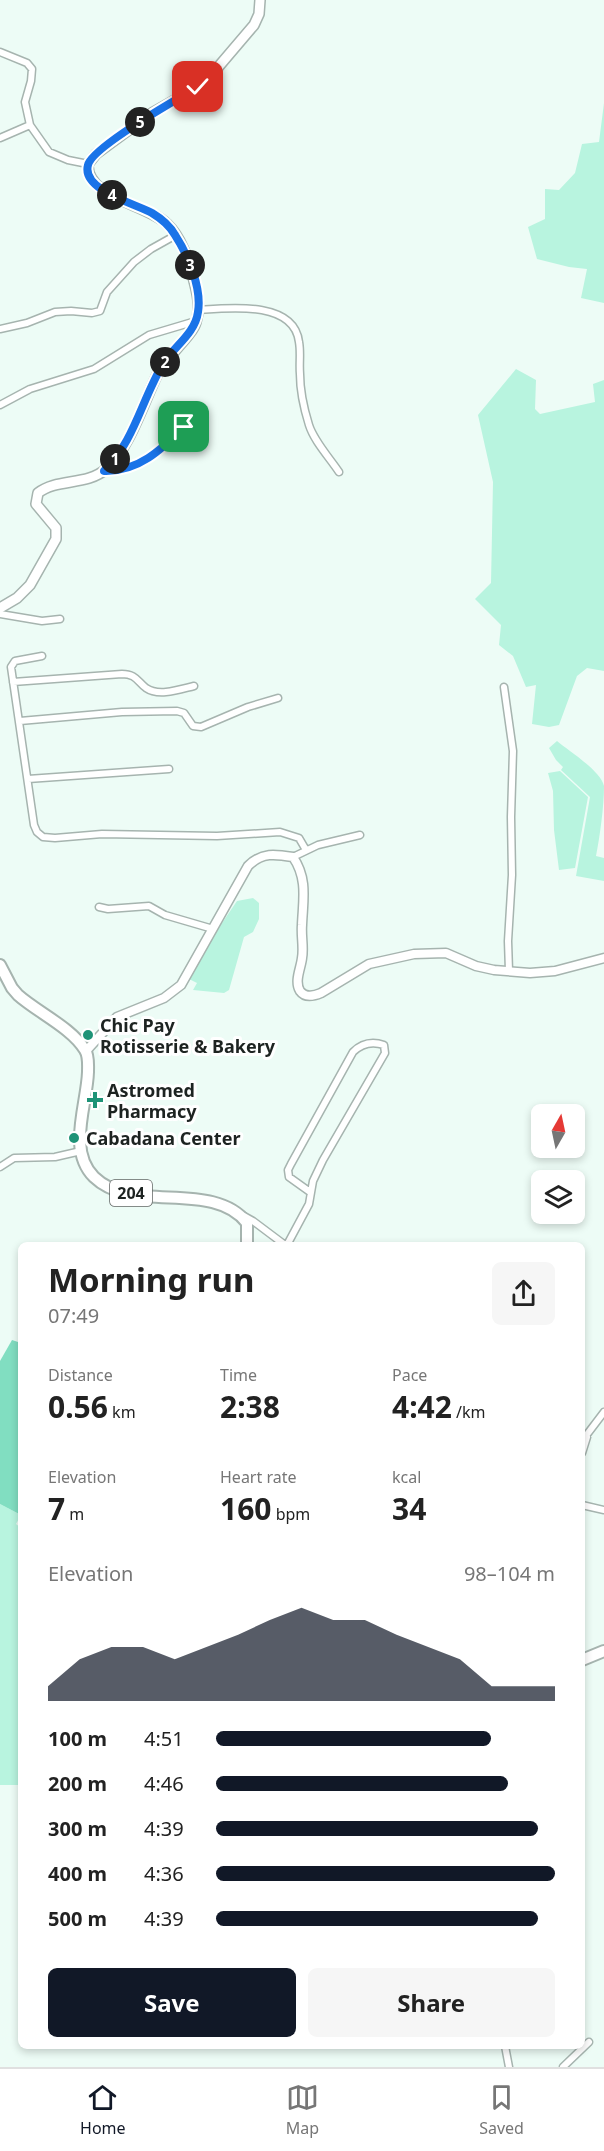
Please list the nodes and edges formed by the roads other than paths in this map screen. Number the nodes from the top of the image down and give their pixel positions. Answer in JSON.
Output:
{"nodes":[{"id":1,"x":260,"y":0,"type":"edge"},
{"id":2,"x":0,"y":52,"type":"edge"},
{"id":3,"x":30,"y":125,"type":"junction"},
{"id":4,"x":0,"y":138,"type":"edge"},
{"id":5,"x":88,"y":164,"type":"junction"},
{"id":6,"x":176,"y":235,"type":"junction"},
{"id":7,"x":199,"y":310,"type":"junction"},
{"id":8,"x":196,"y":321,"type":"junction"},
{"id":9,"x":0,"y":329,"type":"edge"},
{"id":10,"x":0,"y":405,"type":"edge"},
{"id":11,"x":184,"y":427,"type":"dead end"},
{"id":12,"x":104,"y":471,"type":"junction"},
{"id":13,"x":339,"y":472,"type":"dead end"},
{"id":14,"x":0,"y":608,"type":"edge"},
{"id":15,"x":0,"y":614,"type":"edge"},
{"id":16,"x":60,"y":619,"type":"dead end"},
{"id":17,"x":42,"y":656,"type":"dead end"},
{"id":18,"x":13,"y":682,"type":"junction"},
{"id":19,"x":194,"y":686,"type":"dead end"},
{"id":20,"x":504,"y":687,"type":"dead end"},
{"id":21,"x":278,"y":698,"type":"dead end"},
{"id":22,"x":20,"y":721,"type":"junction"},
{"id":23,"x":170,"y":769,"type":"dead end"},
{"id":24,"x":28,"y":778,"type":"junction"},
{"id":25,"x":360,"y":835,"type":"dead end"},
{"id":26,"x":306,"y":850,"type":"junction"},
{"id":27,"x":293,"y":857,"type":"junction"},
{"id":28,"x":99,"y":907,"type":"dead end"},
{"id":29,"x":213,"y":929,"type":"junction"},
{"id":30,"x":604,"y":958,"type":"edge"},
{"id":31,"x":0,"y":965,"type":"edge"},
{"id":32,"x":509,"y":971,"type":"junction"},
{"id":33,"x":86,"y":1051,"type":"junction"},
{"id":34,"x":81,"y":1151,"type":"junction"},
{"id":35,"x":0,"y":1167,"type":"edge"},
{"id":36,"x":310,"y":1192,"type":"junction"},
{"id":37,"x":240,"y":1215,"type":"junction"},
{"id":38,"x":247,"y":1242,"type":"edge"},
{"id":39,"x":282,"y":1242,"type":"edge"},
{"id":40,"x":288,"y":1242,"type":"edge"},
{"id":41,"x":604,"y":1412,"type":"edge"},
{"id":42,"x":585,"y":1441,"type":"edge"},
{"id":43,"x":585,"y":1505,"type":"edge"},
{"id":44,"x":604,"y":1510,"type":"edge"},
{"id":45,"x":604,"y":1651,"type":"edge"},
{"id":46,"x":585,"y":1659,"type":"edge"},
{"id":47,"x":589,"y":2042,"type":"dead end"},
{"id":48,"x":585,"y":2046,"type":"edge"},
{"id":49,"x":506,"y":2049,"type":"edge"},
{"id":50,"x":582,"y":2049,"type":"edge"},
{"id":51,"x":509,"y":2067,"type":"edge"},
{"id":52,"x":563,"y":2067,"type":"edge"}],
"edges":[{"from":1,"to":5,"type":"main road"},
{"from":2,"to":3,"type":"street"},
{"from":3,"to":4,"type":"street"},
{"from":3,"to":5,"type":"street"},
{"from":5,"to":6,"type":"main road"},
{"from":6,"to":7,"type":"main road"},
{"from":6,"to":9,"type":"street"},
{"from":7,"to":8,"type":"main road"},
{"from":7,"to":13,"type":"street"},
{"from":8,"to":10,"type":"street"},
{"from":8,"to":12,"type":"main road"},
{"from":11,"to":12,"type":"street"},
{"from":12,"to":14,"type":"main road"},
{"from":15,"to":16,"type":"street"},
{"from":17,"to":18,"type":"street"},
{"from":18,"to":19,"type":"street"},
{"from":18,"to":22,"type":"street"},
{"from":20,"to":32,"type":"street"},
{"from":21,"to":22,"type":"street"},
{"from":22,"to":24,"type":"street"},
{"from":23,"to":24,"type":"street"},
{"from":24,"to":26,"type":"street"},
{"from":25,"to":26,"type":"street"},
{"from":26,"to":27,"type":"street"},
{"from":27,"to":29,"type":"street"},
{"from":27,"to":32,"type":"street"},
{"from":28,"to":29,"type":"street"},
{"from":29,"to":33,"type":"street"},
{"from":30,"to":32,"type":"street"},
{"from":31,"to":33,"type":"highway"},
{"from":33,"to":34,"type":"highway","number":"204"},
{"from":34,"to":35,"type":"street"},
{"from":34,"to":37,"type":"highway","number":"204"},
{"from":36,"to":36,"type":"street"},
{"from":36,"to":40,"type":"street"},
{"from":37,"to":38,"type":"highway"},
{"from":37,"to":39,"type":"street"},
{"from":41,"to":42,"type":"street"},
{"from":43,"to":44,"type":"street"},
{"from":45,"to":46,"type":"highway"},
{"from":47,"to":48,"type":"street"},
{"from":49,"to":51,"type":"street"},
{"from":50,"to":52,"type":"street"}]}
